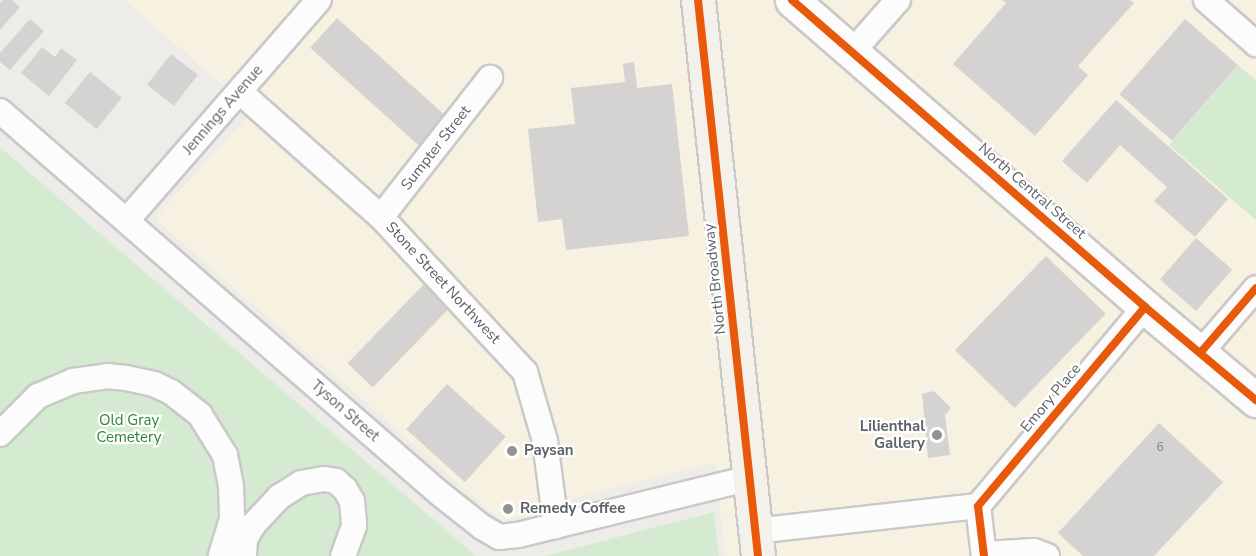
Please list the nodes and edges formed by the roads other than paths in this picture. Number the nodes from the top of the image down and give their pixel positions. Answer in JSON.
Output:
{"nodes":[{"id":1,"x":319,"y":0,"type":"edge"},
{"id":2,"x":698,"y":0,"type":"edge"},
{"id":3,"x":792,"y":0,"type":"edge"},
{"id":4,"x":898,"y":0,"type":"edge"},
{"id":5,"x":1206,"y":0,"type":"edge"},
{"id":6,"x":1256,"y":44,"type":"edge"},
{"id":7,"x":853,"y":51,"type":"junction"},
{"id":8,"x":490,"y":78,"type":"dead end"},
{"id":9,"x":240,"y":92,"type":"junction"},
{"id":10,"x":0,"y":111,"type":"edge"},
{"id":11,"x":381,"y":217,"type":"junction"},
{"id":12,"x":127,"y":220,"type":"junction"},
{"id":13,"x":1256,"y":288,"type":"edge"},
{"id":14,"x":1145,"y":307,"type":"junction"},
{"id":15,"x":1201,"y":352,"type":"junction"},
{"id":16,"x":1256,"y":400,"type":"edge"},
{"id":17,"x":0,"y":434,"type":"edge"},
{"id":18,"x":750,"y":478,"type":"junction"},
{"id":19,"x":978,"y":506,"type":"junction"},
{"id":20,"x":556,"y":526,"type":"junction"},
{"id":21,"x":756,"y":543,"type":"edge"},
{"id":22,"x":235,"y":546,"type":"edge"},
{"id":23,"x":984,"y":555,"type":"edge"},
{"id":24,"x":343,"y":556,"type":"edge"},
{"id":25,"x":1047,"y":556,"type":"edge"}],
"edges":[{"from":1,"to":9,"type":"street","name":"Jennings Avenue"},
{"from":2,"to":18,"type":"main road","name":"North Broadway"},
{"from":3,"to":7,"type":"main road","name":"North Central Street"},
{"from":4,"to":7,"type":"street"},
{"from":5,"to":6,"type":"street"},
{"from":7,"to":14,"type":"main road","name":"North Central Street"},
{"from":8,"to":11,"type":"street","name":"Sumpter Street"},
{"from":9,"to":11,"type":"street","name":"Stone Street Northwest"},
{"from":9,"to":12,"type":"street","name":"Jennings Avenue"},
{"from":10,"to":12,"type":"street","name":"Tyson Street"},
{"from":11,"to":20,"type":"street","name":"Stone Street Northwest"},
{"from":12,"to":20,"type":"street","name":"Tyson Street"},
{"from":13,"to":15,"type":"street"},
{"from":14,"to":15,"type":"main road","name":"North Central Street"},
{"from":14,"to":19,"type":"street","name":"Emory Place"},
{"from":15,"to":16,"type":"main road","name":"North Central Street"},
{"from":17,"to":22,"type":"street"},
{"from":18,"to":20,"type":"street","name":"Tyson Street"},
{"from":18,"to":21,"type":"main road","name":"North Broadway"},
{"from":19,"to":21,"type":"street"},
{"from":19,"to":23,"type":"street"},
{"from":22,"to":24,"type":"street"},
{"from":23,"to":25,"type":"street"}]}
